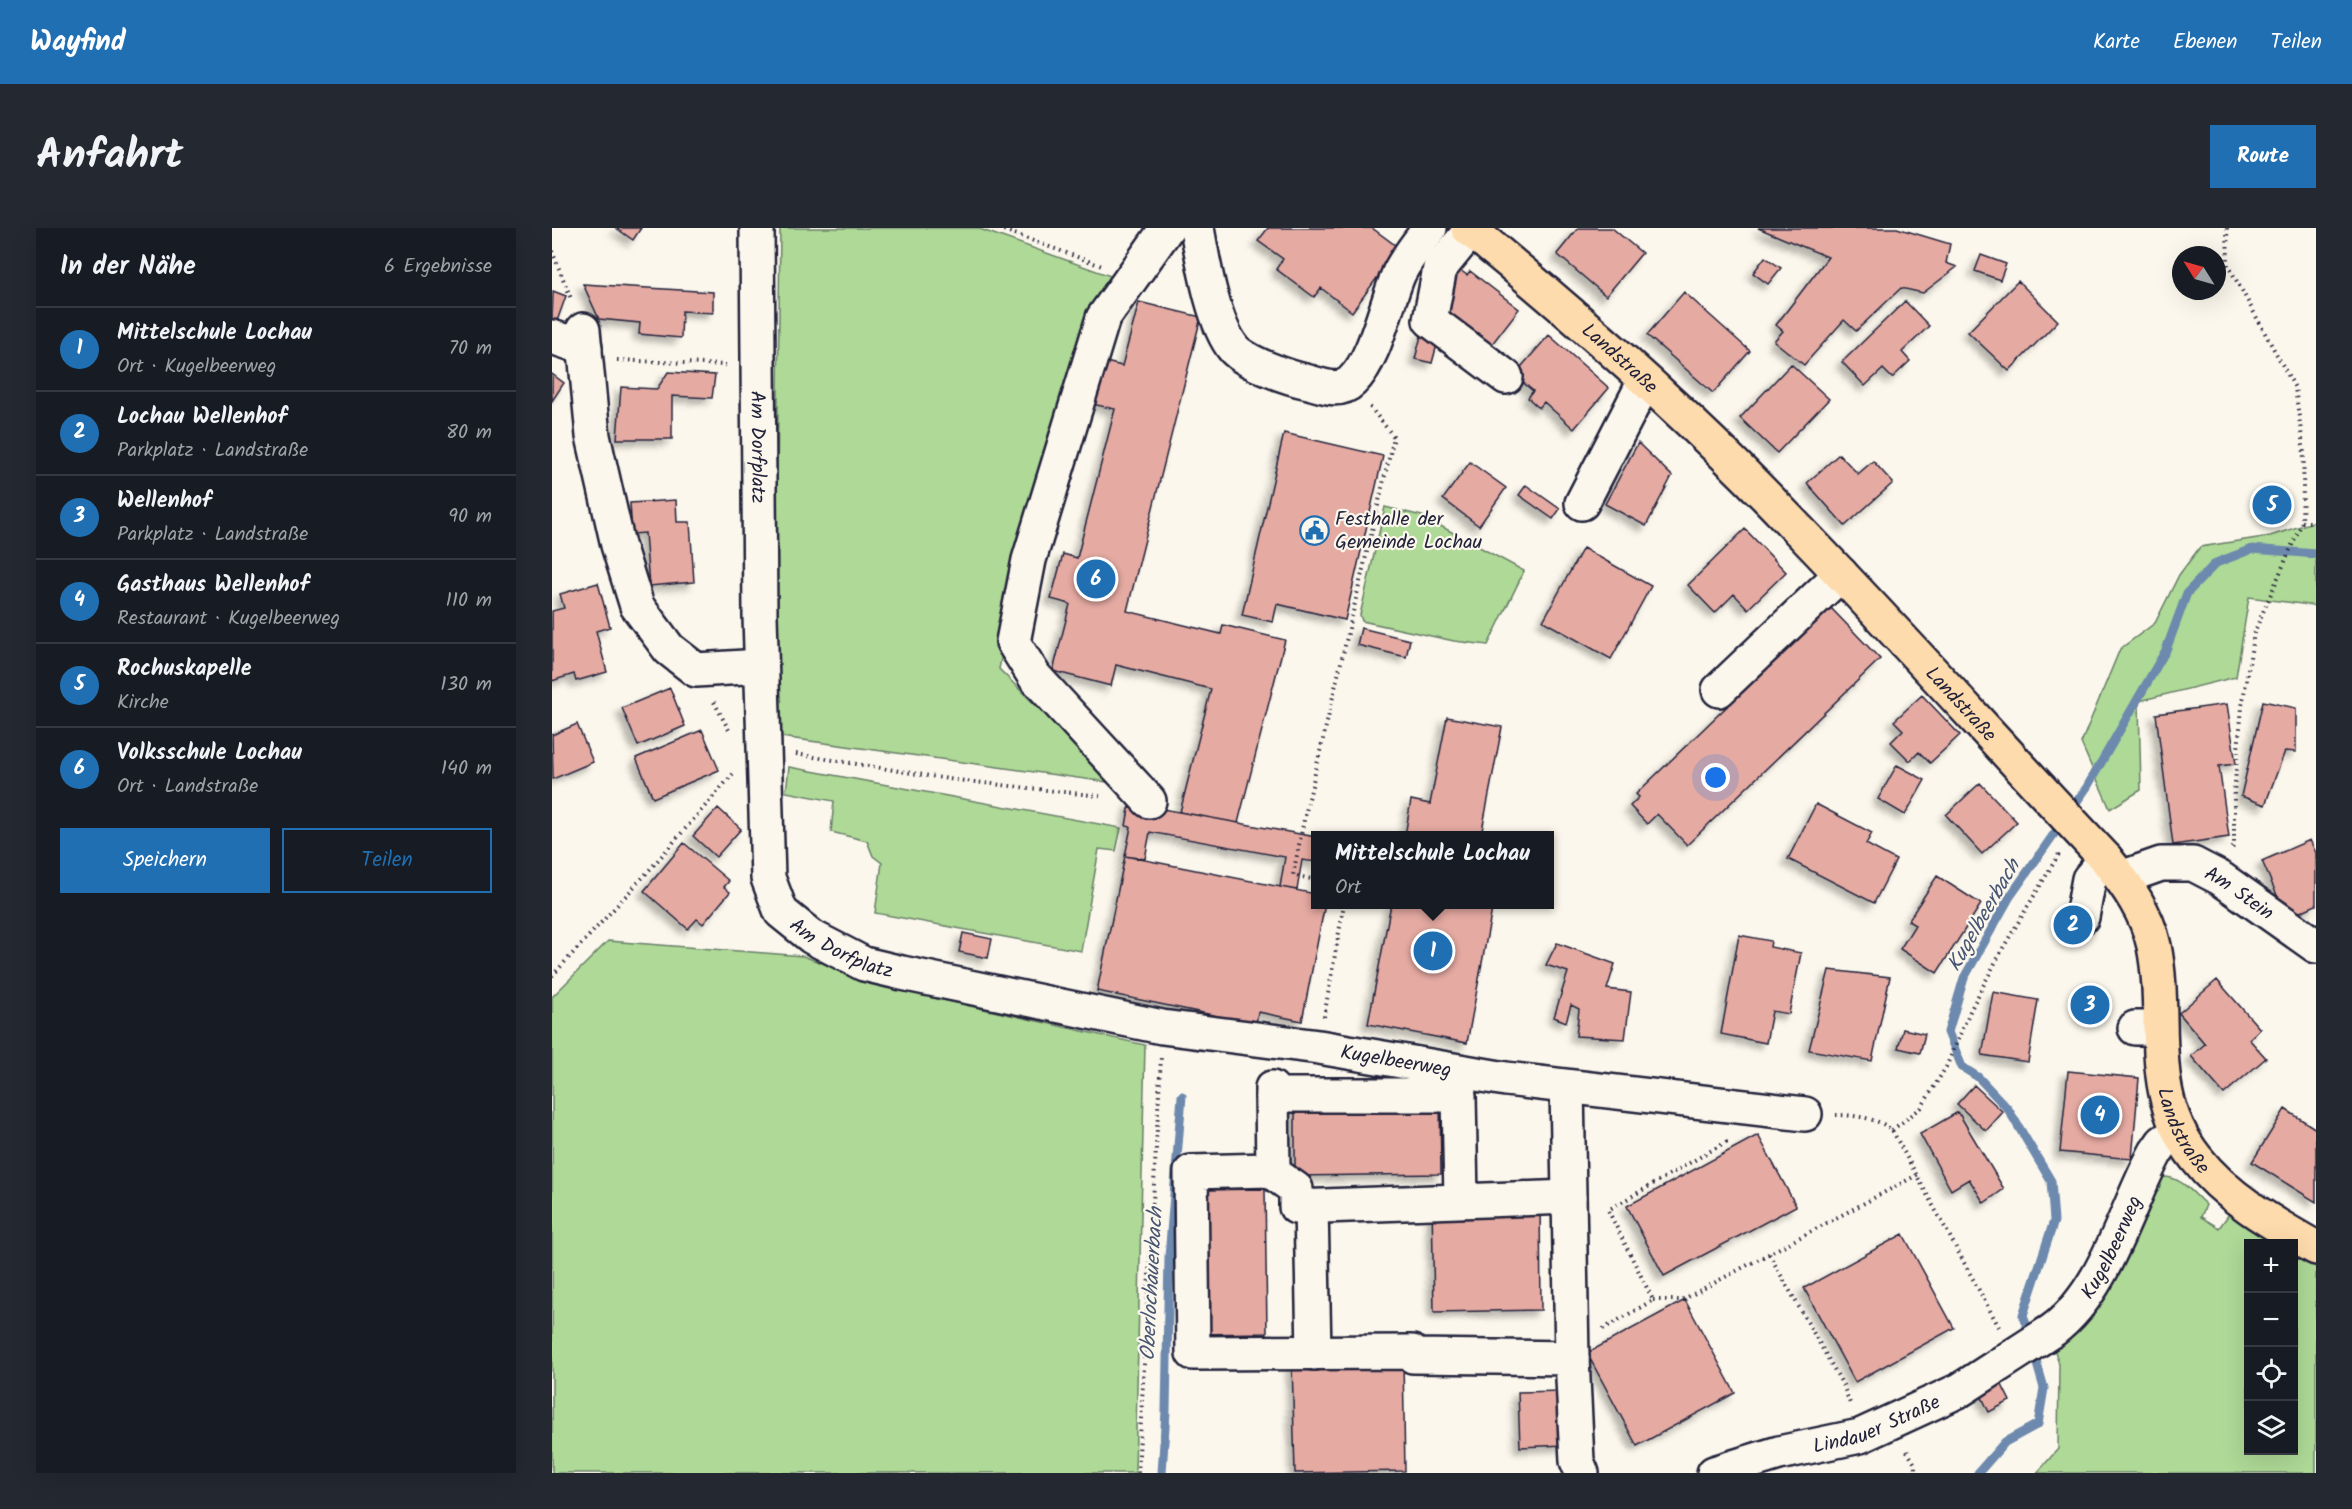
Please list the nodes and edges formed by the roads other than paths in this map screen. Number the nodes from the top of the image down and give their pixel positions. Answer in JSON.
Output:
{"nodes":[{"id":1,"x":757,"y":228,"type":"edge"},
{"id":2,"x":1197,"y":228,"type":"edge"},
{"id":3,"x":1430,"y":228,"type":"edge"},
{"id":4,"x":1163,"y":229,"type":"edge"},
{"id":5,"x":1470,"y":229,"type":"edge"},
{"id":6,"x":577,"y":344,"type":"edge"},
{"id":7,"x":1506,"y":377,"type":"dead end"},
{"id":8,"x":1645,"y":381,"type":"junction"},
{"id":9,"x":1582,"y":503,"type":"dead end"},
{"id":10,"x":1841,"y":574,"type":"junction"},
{"id":11,"x":761,"y":666,"type":"junction"},
{"id":12,"x":1719,"y":690,"type":"dead end"},
{"id":13,"x":1149,"y":801,"type":"road end"},
{"id":14,"x":2114,"y":868,"type":"junction"},
{"id":15,"x":2082,"y":917,"type":"dead end"},
{"id":16,"x":2316,"y":946,"type":"edge"},
{"id":17,"x":902,"y":973,"type":"joint"},
{"id":18,"x":1270,"y":1043,"type":"junction"},
{"id":19,"x":1272,"y":1087,"type":"junction"},
{"id":20,"x":1567,"y":1087,"type":"junction"},
{"id":21,"x":1805,"y":1114,"type":"road end"},
{"id":22,"x":2179,"y":1132,"type":"junction"},
{"id":23,"x":1273,"y":1172,"type":"junction"},
{"id":24,"x":1569,"y":1197,"type":"junction"},
{"id":25,"x":1461,"y":1200,"type":"junction"},
{"id":26,"x":1311,"y":1206,"type":"junction"},
{"id":27,"x":2316,"y":1248,"type":"edge"},
{"id":28,"x":2020,"y":1352,"type":"joint"},
{"id":29,"x":1314,"y":1353,"type":"junction"},
{"id":30,"x":1572,"y":1353,"type":"junction"},
{"id":31,"x":1582,"y":1473,"type":"edge"},
{"id":32,"x":1714,"y":1473,"type":"edge"}],
"edges":[{"from":1,"to":11,"type":"street","name":"Am Dorfplatz"},
{"from":2,"to":3,"type":"street"},
{"from":4,"to":13,"type":"street"},
{"from":5,"to":7,"type":"street"},
{"from":5,"to":8,"type":"main road","name":"Landstraße"},
{"from":6,"to":11,"type":"street"},
{"from":8,"to":9,"type":"street"},
{"from":8,"to":10,"type":"main road","name":"Landstraße"},
{"from":10,"to":12,"type":"street"},
{"from":10,"to":14,"type":"main road","name":"Landstraße"},
{"from":11,"to":17,"type":"street","name":"Am Dorfplatz"},
{"from":14,"to":15,"type":"street"},
{"from":14,"to":16,"type":"street","name":"Am Stein"},
{"from":14,"to":22,"type":"main road","name":"Landstraße"},
{"from":17,"to":18,"type":"street","name":"Kugelbeerweg"},
{"from":18,"to":19,"type":"street"},
{"from":18,"to":20,"type":"street","name":"Kugelbeerweg"},
{"from":19,"to":23,"type":"street"},
{"from":19,"to":25,"type":"street"},
{"from":20,"to":21,"type":"street","name":"Kugelbeerweg"},
{"from":20,"to":24,"type":"street"},
{"from":22,"to":27,"type":"main road","name":"Landstraße"},
{"from":22,"to":28,"type":"street","name":"Kugelbeerweg"},
{"from":23,"to":26,"type":"street"},
{"from":23,"to":29,"type":"street"},
{"from":24,"to":25,"type":"street"},
{"from":24,"to":30,"type":"street"},
{"from":25,"to":26,"type":"street"},
{"from":26,"to":29,"type":"street"},
{"from":28,"to":32,"type":"street","name":"Lindauer Straße"},
{"from":29,"to":30,"type":"street"},
{"from":30,"to":31,"type":"street"}]}
